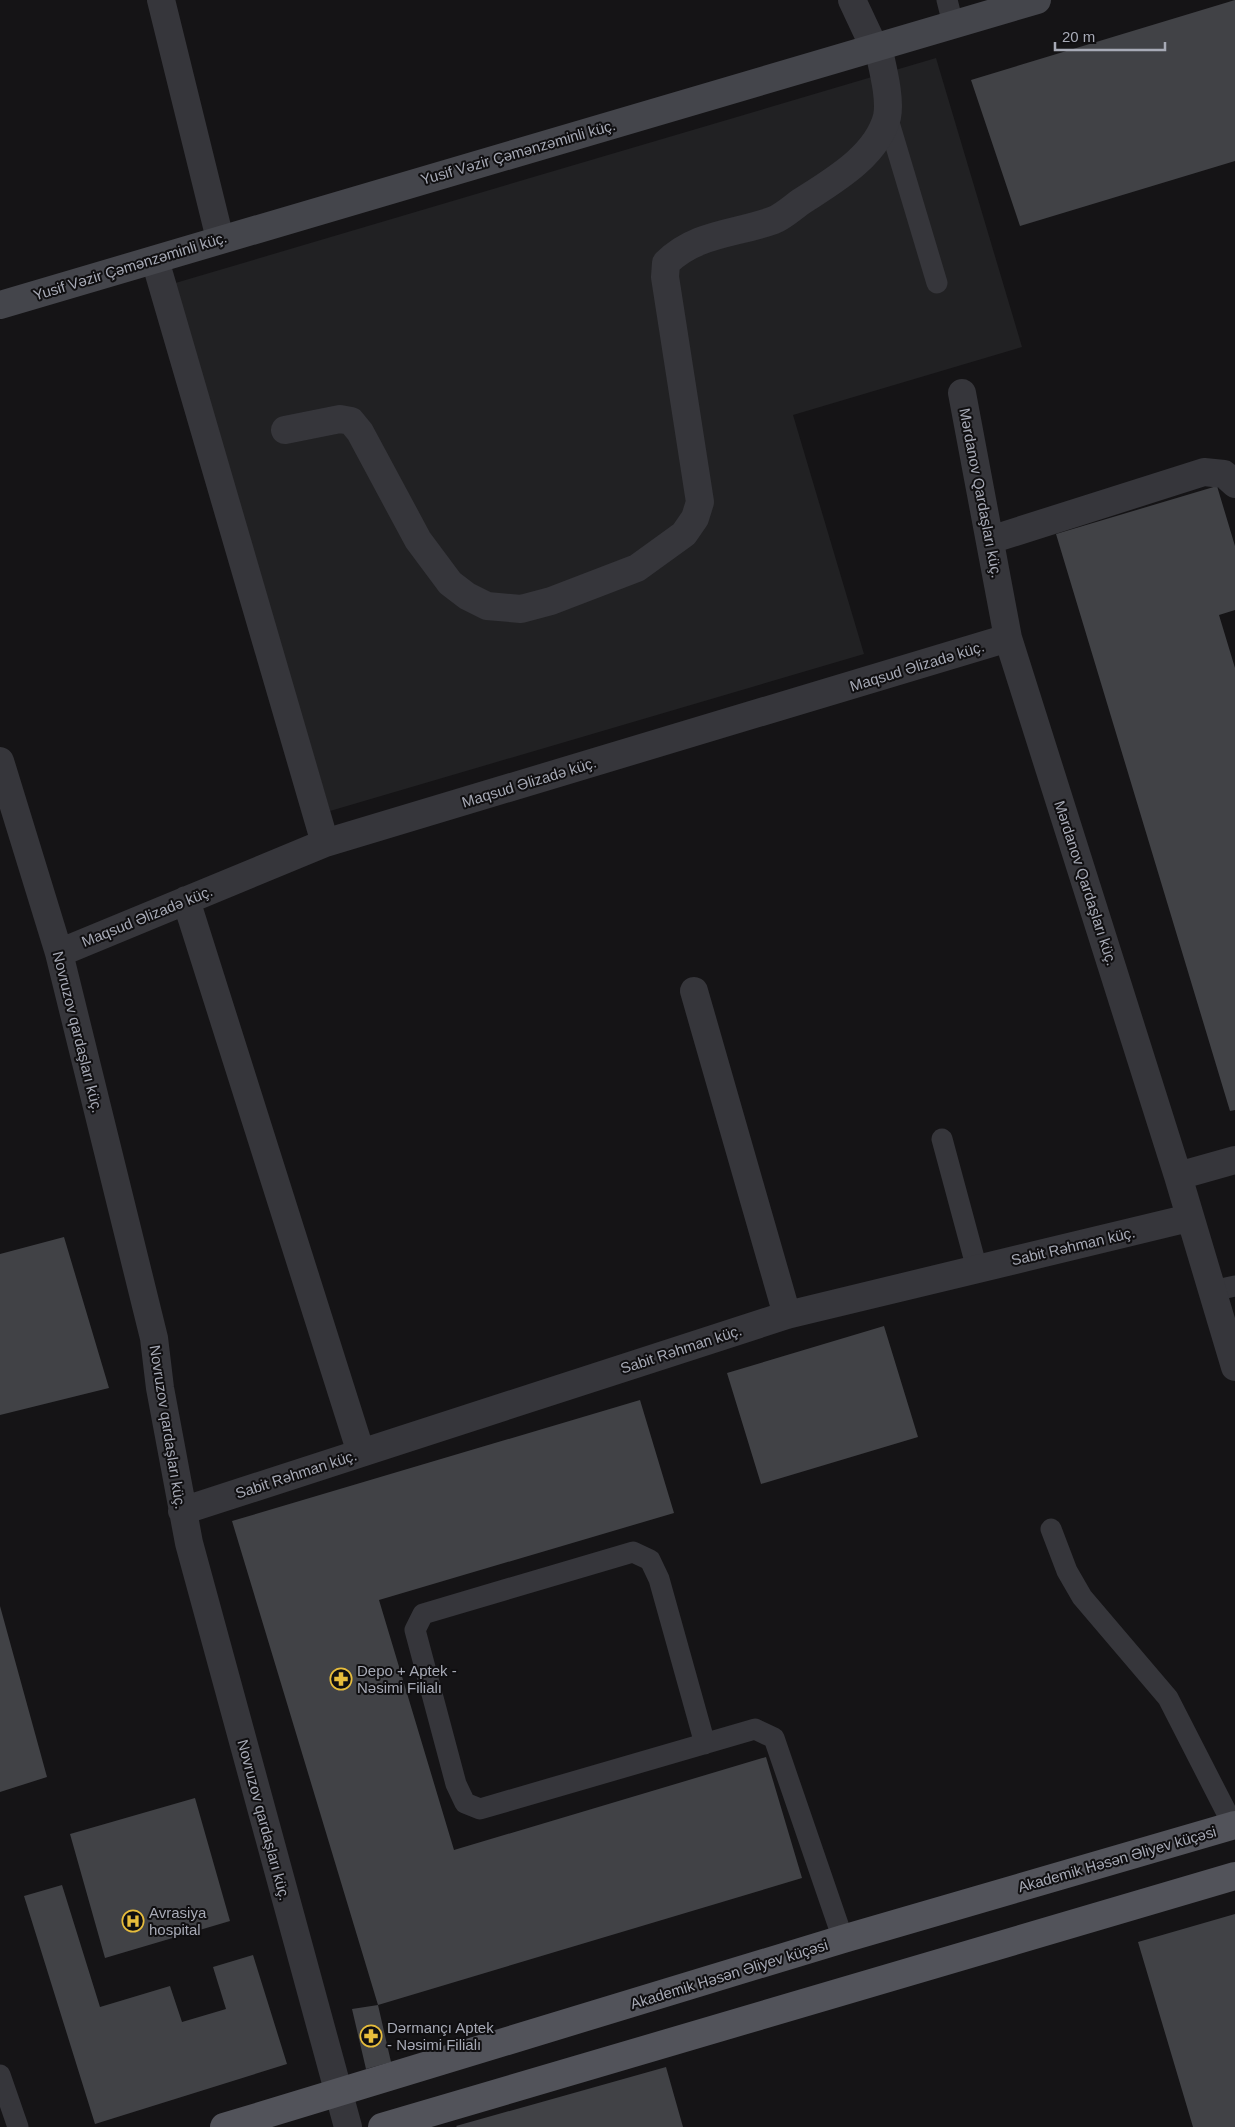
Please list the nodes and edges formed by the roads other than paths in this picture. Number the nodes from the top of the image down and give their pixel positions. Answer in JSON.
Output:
{"nodes":[{"id":1,"x":160,"y":0,"type":"edge"},
{"id":2,"x":852,"y":0,"type":"edge"},
{"id":3,"x":1037,"y":0,"type":"edge"},
{"id":4,"x":950,"y":12,"type":"edge"},
{"id":5,"x":876,"y":47,"type":"junction"},
{"id":6,"x":887,"y":116,"type":"junction"},
{"id":7,"x":220,"y":239,"type":"junction"},
{"id":8,"x":155,"y":260,"type":"junction"},
{"id":9,"x":937,"y":283,"type":"dead end"},
{"id":10,"x":0,"y":305,"type":"edge"},
{"id":11,"x":962,"y":393,"type":"dead end"},
{"id":12,"x":285,"y":430,"type":"dead end"},
{"id":13,"x":1235,"y":484,"type":"edge"},
{"id":14,"x":990,"y":540,"type":"junction"},
{"id":15,"x":1008,"y":638,"type":"junction"},
{"id":16,"x":0,"y":761,"type":"edge"},
{"id":17,"x":325,"y":843,"type":"junction"},
{"id":18,"x":186,"y":900,"type":"junction"},
{"id":19,"x":59,"y":953,"type":"junction"},
{"id":20,"x":694,"y":991,"type":"dead end"},
{"id":21,"x":942,"y":1139,"type":"dead end"},
{"id":22,"x":1235,"y":1160,"type":"edge"},
{"id":23,"x":1178,"y":1176,"type":"junction"},
{"id":24,"x":1189,"y":1218,"type":"junction"},
{"id":25,"x":976,"y":1269,"type":"junction"},
{"id":26,"x":1223,"y":1289,"type":"edge"},
{"id":27,"x":787,"y":1315,"type":"junction"},
{"id":28,"x":1235,"y":1367,"type":"edge"},
{"id":29,"x":361,"y":1453,"type":"junction"},
{"id":30,"x":182,"y":1511,"type":"junction"},
{"id":31,"x":1051,"y":1528,"type":"dead end"},
{"id":32,"x":705,"y":1744,"type":"junction"},
{"id":33,"x":1234,"y":1825,"type":"edge"},
{"id":34,"x":1235,"y":1876,"type":"edge"},
{"id":35,"x":843,"y":1939,"type":"junction"},
{"id":36,"x":0,"y":2075,"type":"edge"},
{"id":37,"x":337,"y":2092,"type":"junction"},
{"id":38,"x":18,"y":2127,"type":"edge"},
{"id":39,"x":224,"y":2127,"type":"edge"},
{"id":40,"x":348,"y":2127,"type":"edge"},
{"id":41,"x":382,"y":2127,"type":"edge"}],
"edges":[{"from":1,"to":7,"type":"street"},
{"from":2,"to":5,"type":"street"},
{"from":3,"to":4,"type":"main road","name":"Yusif Vəzir Çəmənzəminli küç."},
{"from":4,"to":5,"type":"main road","name":"Yusif Vəzir Çəmənzəminli küç."},
{"from":5,"to":6,"type":"street"},
{"from":5,"to":7,"type":"main road","name":"Yusif Vəzir Çəmənzəminli küç."},
{"from":6,"to":9,"type":"lane"},
{"from":6,"to":12,"type":"street"},
{"from":7,"to":8,"type":"main road","name":"Yusif Vəzir Çəmənzəminli küç."},
{"from":8,"to":10,"type":"main road","name":"Yusif Vəzir Çəmənzəminli küç."},
{"from":8,"to":17,"type":"street"},
{"from":11,"to":14,"type":"street","name":"Mərdanov Qardaşları küç."},
{"from":13,"to":14,"type":"street"},
{"from":14,"to":15,"type":"street","name":"Mərdanov Qardaşları küç."},
{"from":15,"to":17,"type":"street","name":"Maqsud Əlizadə küç."},
{"from":15,"to":23,"type":"street","name":"Mərdanov Qardaşları küç."},
{"from":16,"to":19,"type":"street","name":"Novruzov qardaşları küç."},
{"from":17,"to":18,"type":"street","name":"Maqsud Əlizadə küç."},
{"from":18,"to":19,"type":"street","name":"Maqsud Əlizadə küç."},
{"from":18,"to":29,"type":"street"},
{"from":19,"to":30,"type":"street","name":"Novruzov qardaşları küç."},
{"from":20,"to":27,"type":"street"},
{"from":21,"to":25,"type":"lane"},
{"from":22,"to":23,"type":"street"},
{"from":23,"to":24,"type":"street","name":"Mərdanov Qardaşları küç."},
{"from":24,"to":25,"type":"street","name":"Sabit Rəhman küç."},
{"from":24,"to":26,"type":"street","name":"Mərdanov Qardaşları küç."},
{"from":25,"to":27,"type":"street","name":"Sabit Rəhman küç."},
{"from":26,"to":28,"type":"street","name":"Mərdanov Qardaşları küç."},
{"from":27,"to":29,"type":"street","name":"Sabit Rəhman küç."},
{"from":29,"to":30,"type":"street","name":"Sabit Rəhman küç."},
{"from":30,"to":37,"type":"street","name":"Novruzov qardaşları küç."},
{"from":31,"to":33,"type":"lane"},
{"from":32,"to":32,"type":"lane"},
{"from":32,"to":35,"type":"lane"},
{"from":33,"to":35,"type":"main road","name":"Akademik Həsən Əliyev küçəsi"},
{"from":34,"to":41,"type":"main road"},
{"from":35,"to":37,"type":"main road","name":"Akademik Həsən Əliyev küçəsi"},
{"from":36,"to":38,"type":"lane"},
{"from":37,"to":39,"type":"main road","name":"Akademik Həsən Əliyev küçəsi"},
{"from":37,"to":40,"type":"street","name":"Novruzov qardaşları küç."}]}
